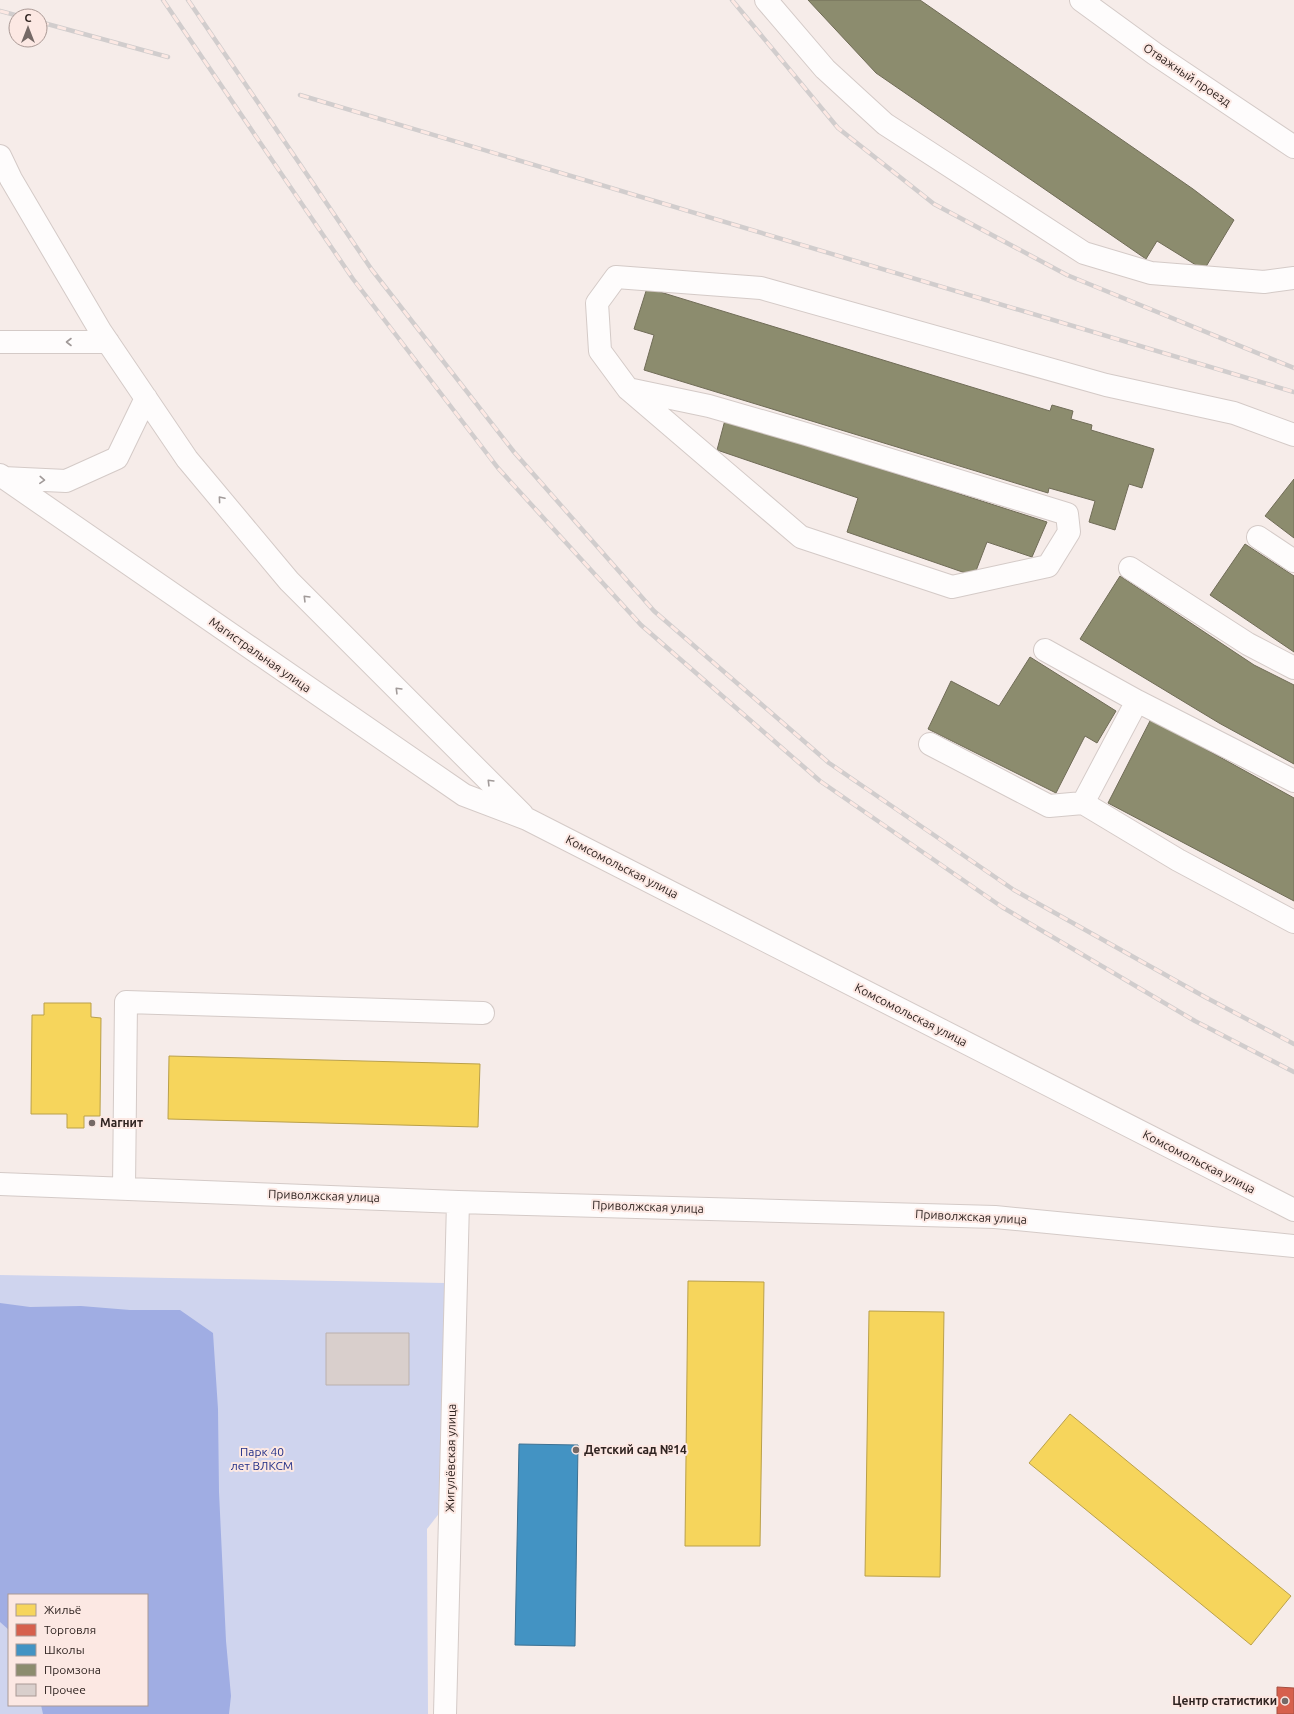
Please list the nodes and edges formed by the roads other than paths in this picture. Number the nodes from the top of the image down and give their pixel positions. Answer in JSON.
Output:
{"nodes":[{"id":1,"x":766,"y":0,"type":"edge"},
{"id":2,"x":1081,"y":0,"type":"edge"},
{"id":3,"x":1294,"y":147,"type":"edge"},
{"id":4,"x":0,"y":156,"type":"edge"},
{"id":5,"x":1294,"y":278,"type":"edge"},
{"id":6,"x":0,"y":342,"type":"edge"},
{"id":7,"x":108,"y":342,"type":"junction"},
{"id":8,"x":628,"y":389,"type":"junction"},
{"id":9,"x":146,"y":398,"type":"junction"},
{"id":10,"x":1294,"y":435,"type":"edge"},
{"id":11,"x":2,"y":476,"type":"edge"},
{"id":12,"x":1258,"y":538,"type":"dead end"},
{"id":13,"x":1294,"y":561,"type":"edge"},
{"id":14,"x":1130,"y":568,"type":"dead end"},
{"id":15,"x":1045,"y":650,"type":"dead end"},
{"id":16,"x":1294,"y":668,"type":"edge"},
{"id":17,"x":1137,"y":701,"type":"junction"},
{"id":18,"x":930,"y":744,"type":"dead end"},
{"id":19,"x":1294,"y":781,"type":"edge"},
{"id":20,"x":1083,"y":803,"type":"junction"},
{"id":21,"x":527,"y":819,"type":"junction"},
{"id":22,"x":1294,"y":922,"type":"edge"},
{"id":23,"x":483,"y":1013,"type":"dead end"},
{"id":24,"x":0,"y":1184,"type":"edge"},
{"id":25,"x":124,"y":1188,"type":"junction"},
{"id":26,"x":458,"y":1202,"type":"junction"},
{"id":27,"x":1294,"y":1210,"type":"edge"},
{"id":28,"x":1294,"y":1246,"type":"edge"},
{"id":29,"x":445,"y":1714,"type":"edge"}],
"edges":[{"from":1,"to":5,"type":"street"},
{"from":2,"to":3,"type":"street","name":"Отважный проезд"},
{"from":4,"to":7,"type":"street"},
{"from":7,"to":6,"type":"street","one_way":true},
{"from":7,"to":9,"type":"street"},
{"from":8,"to":8,"type":"street"},
{"from":8,"to":10,"type":"street"},
{"from":11,"to":9,"type":"street","one_way":true},
{"from":21,"to":9,"type":"street","one_way":true},
{"from":11,"to":21,"type":"street","name":"Магистральная улица"},
{"from":12,"to":13,"type":"street"},
{"from":14,"to":16,"type":"street"},
{"from":15,"to":17,"type":"street"},
{"from":17,"to":19,"type":"street"},
{"from":17,"to":20,"type":"street"},
{"from":18,"to":20,"type":"street"},
{"from":20,"to":22,"type":"street"},
{"from":21,"to":27,"type":"street","name":"Комсомольская улица"},
{"from":23,"to":25,"type":"street"},
{"from":24,"to":25,"type":"street","name":"Приволжская улица"},
{"from":25,"to":26,"type":"street","name":"Приволжская улица"},
{"from":26,"to":28,"type":"street","name":"Приволжская улица"},
{"from":26,"to":29,"type":"street","name":"Жигулёвская улица"}]}
